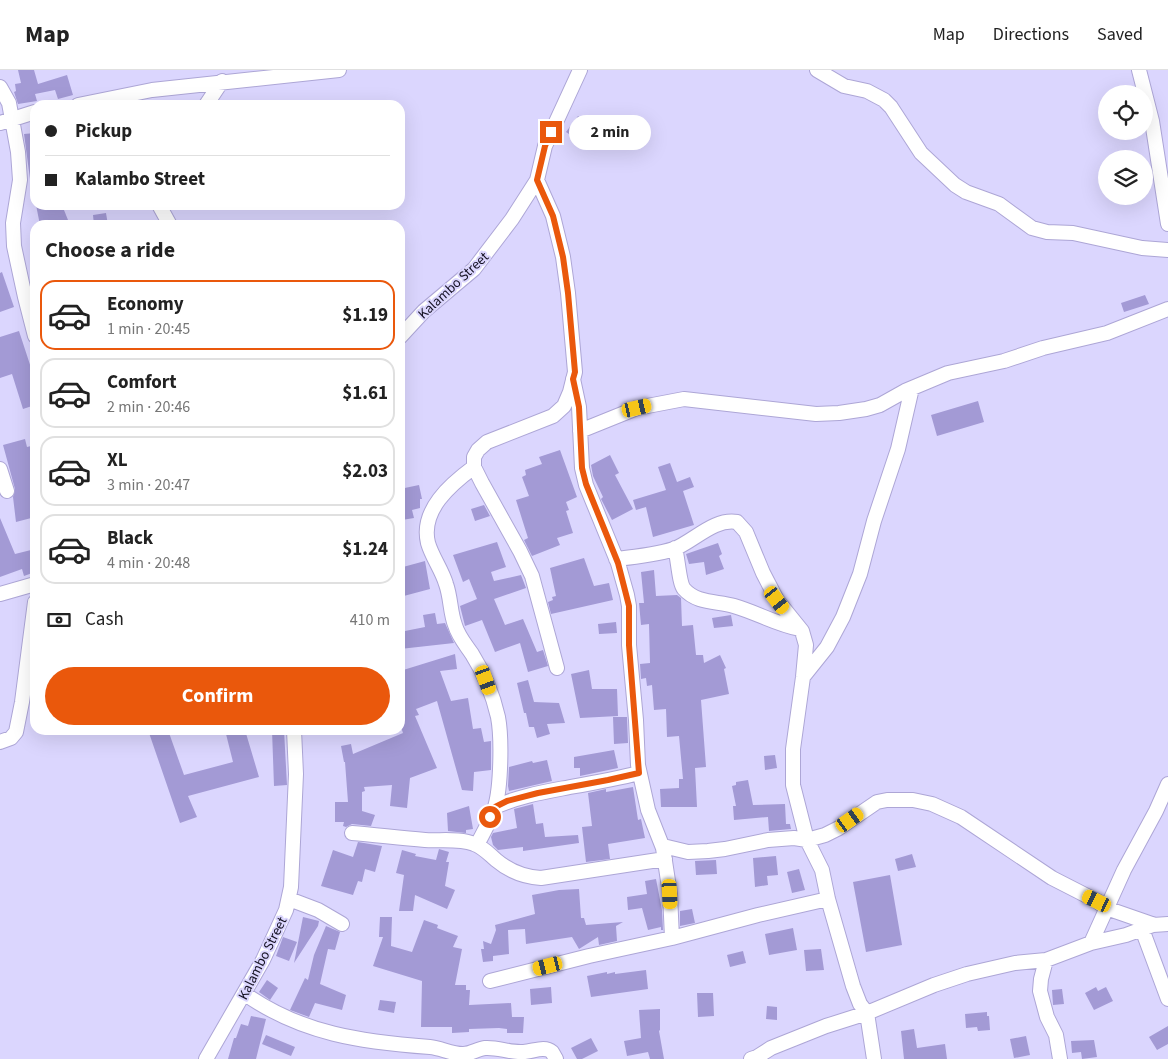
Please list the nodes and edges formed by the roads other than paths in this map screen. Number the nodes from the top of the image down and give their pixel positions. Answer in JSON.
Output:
{"nodes":[{"id":1,"x":339,"y":70,"type":"edge"},
{"id":2,"x":580,"y":70,"type":"edge"},
{"id":3,"x":817,"y":70,"type":"edge"},
{"id":4,"x":1139,"y":70,"type":"edge"},
{"id":5,"x":222,"y":82,"type":"junction"},
{"id":6,"x":0,"y":87,"type":"edge"},
{"id":7,"x":103,"y":100,"type":"edge"},
{"id":8,"x":209,"y":100,"type":"edge"},
{"id":9,"x":30,"y":114,"type":"edge"},
{"id":10,"x":6,"y":121,"type":"edge"},
{"id":11,"x":537,"y":180,"type":"junction"},
{"id":12,"x":1168,"y":224,"type":"edge"},
{"id":13,"x":1168,"y":250,"type":"edge"},
{"id":14,"x":1168,"y":310,"type":"edge"},
{"id":15,"x":30,"y":316,"type":"edge"},
{"id":16,"x":405,"y":332,"type":"edge"},
{"id":17,"x":573,"y":379,"type":"junction"},
{"id":18,"x":912,"y":388,"type":"junction"},
{"id":19,"x":580,"y":431,"type":"junction"},
{"id":20,"x":474,"y":467,"type":"junction"},
{"id":21,"x":0,"y":469,"type":"edge"},
{"id":22,"x":7,"y":491,"type":"dead end"},
{"id":23,"x":675,"y":548,"type":"junction"},
{"id":24,"x":616,"y":559,"type":"junction"},
{"id":25,"x":30,"y":585,"type":"edge"},
{"id":26,"x":0,"y":594,"type":"edge"},
{"id":27,"x":800,"y":629,"type":"junction"},
{"id":28,"x":30,"y":640,"type":"edge"},
{"id":29,"x":557,"y":668,"type":"dead end"},
{"id":30,"x":803,"y":677,"type":"junction"},
{"id":31,"x":294,"y":735,"type":"edge"},
{"id":32,"x":0,"y":742,"type":"edge"},
{"id":33,"x":639,"y":773,"type":"junction"},
{"id":34,"x":1168,"y":784,"type":"edge"},
{"id":35,"x":495,"y":807,"type":"junction"},
{"id":36,"x":352,"y":833,"type":"dead end"},
{"id":37,"x":807,"y":840,"type":"junction"},
{"id":38,"x":477,"y":845,"type":"junction"},
{"id":39,"x":664,"y":853,"type":"junction"},
{"id":40,"x":289,"y":899,"type":"junction"},
{"id":41,"x":828,"y":899,"type":"junction"},
{"id":42,"x":1106,"y":908,"type":"junction"},
{"id":43,"x":342,"y":924,"type":"dead end"},
{"id":44,"x":1155,"y":926,"type":"edge"},
{"id":45,"x":672,"y":938,"type":"junction"},
{"id":46,"x":1091,"y":943,"type":"junction"},
{"id":47,"x":1046,"y":960,"type":"junction"},
{"id":48,"x":490,"y":981,"type":"dead end"},
{"id":49,"x":245,"y":994,"type":"junction"},
{"id":50,"x":1168,"y":999,"type":"edge"},
{"id":51,"x":867,"y":1013,"type":"junction"},
{"id":52,"x":206,"y":1059,"type":"edge"},
{"id":53,"x":556,"y":1059,"type":"edge"},
{"id":54,"x":751,"y":1059,"type":"edge"},
{"id":55,"x":874,"y":1059,"type":"edge"},
{"id":56,"x":1060,"y":1059,"type":"edge"}],
"edges":[{"from":1,"to":5,"type":"street"},
{"from":2,"to":11,"type":"street","name":"Kalambo Street"},
{"from":3,"to":13,"type":"street"},
{"from":4,"to":12,"type":"street"},
{"from":5,"to":7,"type":"street"},
{"from":5,"to":8,"type":"street"},
{"from":6,"to":10,"type":"street"},
{"from":9,"to":10,"type":"street"},
{"from":10,"to":15,"type":"street"},
{"from":11,"to":16,"type":"street","name":"Kalambo Street"},
{"from":11,"to":17,"type":"street"},
{"from":14,"to":18,"type":"street"},
{"from":17,"to":19,"type":"street"},
{"from":17,"to":20,"type":"street"},
{"from":18,"to":19,"type":"street"},
{"from":18,"to":30,"type":"street"},
{"from":19,"to":24,"type":"street"},
{"from":20,"to":29,"type":"street"},
{"from":20,"to":35,"type":"street"},
{"from":21,"to":22,"type":"street"},
{"from":23,"to":24,"type":"street"},
{"from":23,"to":27,"type":"street"},
{"from":23,"to":27,"type":"street"},
{"from":24,"to":33,"type":"street"},
{"from":25,"to":26,"type":"street"},
{"from":27,"to":30,"type":"street"},
{"from":28,"to":32,"type":"street"},
{"from":30,"to":37,"type":"street"},
{"from":31,"to":40,"type":"street","name":"Kalambo Street"},
{"from":33,"to":35,"type":"street"},
{"from":33,"to":39,"type":"street"},
{"from":34,"to":42,"type":"street"},
{"from":35,"to":38,"type":"street"},
{"from":36,"to":38,"type":"street"},
{"from":37,"to":39,"type":"street"},
{"from":37,"to":41,"type":"street"},
{"from":37,"to":42,"type":"street"},
{"from":38,"to":39,"type":"street"},
{"from":39,"to":45,"type":"street"},
{"from":40,"to":43,"type":"street"},
{"from":40,"to":49,"type":"street","name":"Kalambo Street"},
{"from":41,"to":45,"type":"street"},
{"from":41,"to":51,"type":"street"},
{"from":42,"to":44,"type":"street"},
{"from":42,"to":46,"type":"street"},
{"from":44,"to":46,"type":"street"},
{"from":44,"to":50,"type":"street"},
{"from":45,"to":48,"type":"street"},
{"from":46,"to":47,"type":"street"},
{"from":47,"to":51,"type":"street"},
{"from":47,"to":56,"type":"street"},
{"from":49,"to":52,"type":"street","name":"Kalambo Street"},
{"from":49,"to":53,"type":"street"},
{"from":51,"to":54,"type":"street"},
{"from":51,"to":55,"type":"street"}]}
